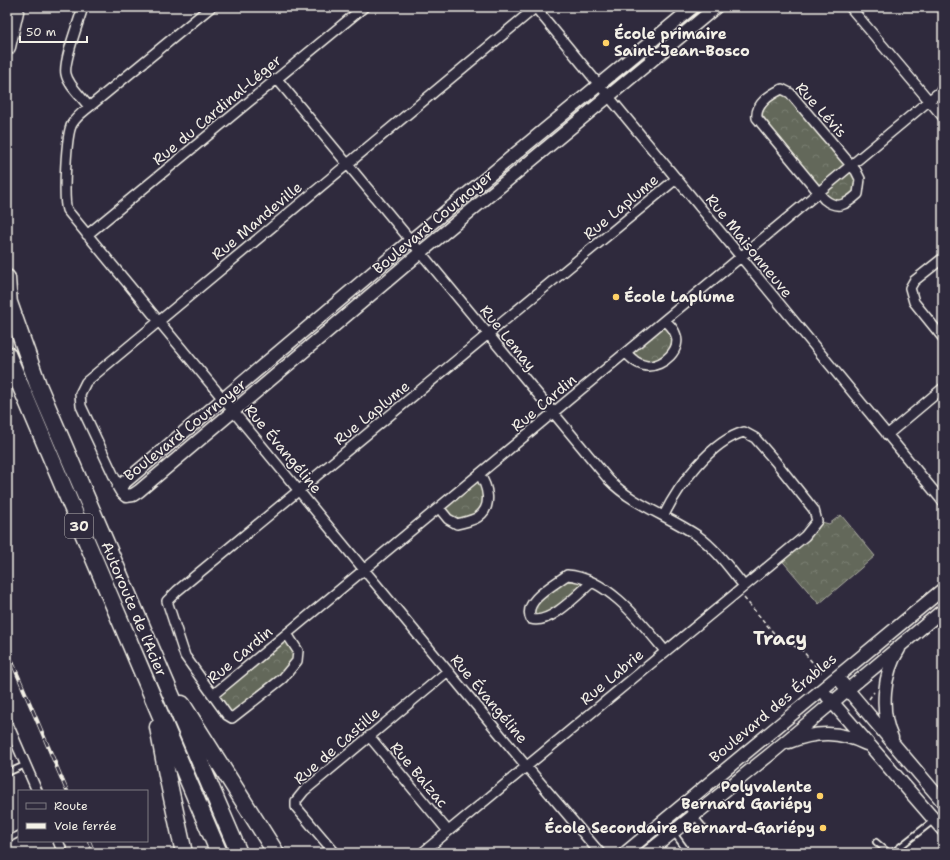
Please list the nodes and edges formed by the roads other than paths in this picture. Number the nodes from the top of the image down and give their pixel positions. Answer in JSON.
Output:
{"nodes":[{"id":1,"x":16,"y":7,"type":"edge"},
{"id":2,"x":84,"y":7,"type":"edge"},
{"id":3,"x":364,"y":7,"type":"edge"},
{"id":4,"x":535,"y":7,"type":"edge"},
{"id":5,"x":693,"y":7,"type":"edge"},
{"id":6,"x":716,"y":7,"type":"edge"},
{"id":7,"x":850,"y":7,"type":"edge"},
{"id":8,"x":207,"y":8,"type":"edge"},
{"id":9,"x":7,"y":47,"type":"edge"},
{"id":10,"x":277,"y":79,"type":"junction"},
{"id":11,"x":599,"y":85,"type":"junction"},
{"id":12,"x":943,"y":89,"type":"edge"},
{"id":13,"x":608,"y":97,"type":"junction"},
{"id":14,"x":929,"y":100,"type":"junction"},
{"id":15,"x":89,"y":107,"type":"junction"},
{"id":16,"x":943,"y":117,"type":"edge"},
{"id":17,"x":347,"y":164,"type":"junction"},
{"id":18,"x":851,"y":165,"type":"junction"},
{"id":19,"x":676,"y":179,"type":"junction"},
{"id":20,"x":818,"y":192,"type":"junction"},
{"id":21,"x":88,"y":236,"type":"junction"},
{"id":22,"x":410,"y":241,"type":"junction"},
{"id":23,"x":420,"y":253,"type":"junction"},
{"id":24,"x":741,"y":257,"type":"junction"},
{"id":25,"x":943,"y":258,"type":"edge"},
{"id":26,"x":7,"y":278,"type":"edge"},
{"id":27,"x":8,"y":301,"type":"edge"},
{"id":28,"x":666,"y":321,"type":"junction"},
{"id":29,"x":159,"y":322,"type":"junction"},
{"id":30,"x":487,"y":334,"type":"junction"},
{"id":31,"x":943,"y":338,"type":"edge"},
{"id":32,"x":626,"y":353,"type":"junction"},
{"id":33,"x":7,"y":354,"type":"edge"},
{"id":34,"x":943,"y":388,"type":"edge"},
{"id":35,"x":222,"y":398,"type":"junction"},
{"id":36,"x":233,"y":412,"type":"junction"},
{"id":37,"x":553,"y":414,"type":"junction"},
{"id":38,"x":887,"y":435,"type":"junction"},
{"id":39,"x":479,"y":474,"type":"junction"},
{"id":40,"x":119,"y":487,"type":"junction"},
{"id":41,"x":299,"y":491,"type":"junction"},
{"id":42,"x":943,"y":502,"type":"edge"},
{"id":43,"x":439,"y":508,"type":"junction"},
{"id":44,"x":664,"y":515,"type":"junction"},
{"id":45,"x":364,"y":569,"type":"junction"},
{"id":46,"x":592,"y":582,"type":"junction"},
{"id":47,"x":943,"y":589,"type":"edge"},
{"id":48,"x":743,"y":590,"type":"junction"},
{"id":49,"x":943,"y":610,"type":"edge"},
{"id":50,"x":287,"y":634,"type":"junction"},
{"id":51,"x":904,"y":642,"type":"junction"},
{"id":52,"x":665,"y":651,"type":"junction"},
{"id":53,"x":448,"y":671,"type":"junction"},
{"id":54,"x":161,"y":673,"type":"junction"},
{"id":55,"x":828,"y":682,"type":"junction"},
{"id":56,"x":848,"y":689,"type":"junction"},
{"id":57,"x":213,"y":695,"type":"junction"},
{"id":58,"x":153,"y":697,"type":"junction"},
{"id":59,"x":832,"y":702,"type":"junction"},
{"id":60,"x":7,"y":722,"type":"edge"},
{"id":61,"x":369,"y":736,"type":"junction"},
{"id":62,"x":896,"y":746,"type":"junction"},
{"id":63,"x":870,"y":747,"type":"junction"},
{"id":64,"x":773,"y":752,"type":"junction"},
{"id":65,"x":25,"y":765,"type":"junction"},
{"id":66,"x":527,"y":767,"type":"junction"},
{"id":67,"x":7,"y":773,"type":"edge"},
{"id":68,"x":36,"y":790,"type":"edge"},
{"id":69,"x":943,"y":802,"type":"edge"},
{"id":70,"x":684,"y":804,"type":"junction"},
{"id":71,"x":694,"y":815,"type":"junction"},
{"id":72,"x":938,"y":816,"type":"edge"},
{"id":73,"x":664,"y":819,"type":"junction"},
{"id":74,"x":704,"y":828,"type":"dead end"},
{"id":75,"x":943,"y":830,"type":"edge"},
{"id":76,"x":448,"y":831,"type":"junction"},
{"id":77,"x":674,"y":832,"type":"junction"},
{"id":78,"x":18,"y":834,"type":"edge"},
{"id":79,"x":643,"y":836,"type":"junction"},
{"id":80,"x":7,"y":840,"type":"edge"},
{"id":81,"x":58,"y":842,"type":"edge"},
{"id":82,"x":876,"y":842,"type":"dead end"},
{"id":83,"x":684,"y":847,"type":"dead end"},
{"id":84,"x":63,"y":853,"type":"edge"},
{"id":85,"x":184,"y":853,"type":"edge"},
{"id":86,"x":219,"y":853,"type":"edge"},
{"id":87,"x":238,"y":853,"type":"edge"},
{"id":88,"x":276,"y":853,"type":"edge"},
{"id":89,"x":335,"y":853,"type":"edge"},
{"id":90,"x":422,"y":853,"type":"edge"},
{"id":91,"x":600,"y":853,"type":"edge"},
{"id":92,"x":625,"y":853,"type":"edge"},
{"id":93,"x":646,"y":853,"type":"edge"},
{"id":94,"x":891,"y":853,"type":"edge"}],
"edges":[{"from":1,"to":9,"type":"highway"},
{"from":2,"to":15,"type":"street"},
{"from":3,"to":10,"type":"street","name":"Rue du Cardinal-Léger"},
{"from":4,"to":11,"type":"street","name":"Rue Maisonneuve"},
{"from":4,"to":17,"type":"street","name":"Rue Mandeville"},
{"from":5,"to":11,"type":"street","name":"Boulevard Cournoyer"},
{"from":6,"to":13,"type":"street","name":"Boulevard Cournoyer"},
{"from":7,"to":14,"type":"street"},
{"from":8,"to":15,"type":"street","name":"Rue Évangéline"},
{"from":10,"to":17,"type":"street","name":"Rue Lemay"},
{"from":10,"to":21,"type":"street","name":"Rue du Cardinal-Léger"},
{"from":11,"to":13,"type":"street","name":"Rue Maisonneuve"},
{"from":11,"to":22,"type":"street","name":"Boulevard Cournoyer"},
{"from":12,"to":14,"type":"street","name":"Rue Cardin"},
{"from":13,"to":19,"type":"street","name":"Rue Maisonneuve"},
{"from":13,"to":23,"type":"street","name":"Boulevard Cournoyer"},
{"from":14,"to":16,"type":"street"},
{"from":14,"to":18,"type":"street","name":"Rue Cardin"},
{"from":15,"to":21,"type":"street","name":"Rue Évangéline"},
{"from":17,"to":22,"type":"street","name":"Rue Lemay"},
{"from":17,"to":29,"type":"street","name":"Rue Mandeville"},
{"from":18,"to":20,"type":"street","name":"Rue Cardin"},
{"from":18,"to":20,"type":"street"},
{"from":18,"to":20,"type":"street","name":"Rue Lévis"},
{"from":19,"to":24,"type":"street","name":"Rue Maisonneuve"},
{"from":19,"to":30,"type":"street","name":"Rue Laplume"},
{"from":20,"to":24,"type":"street","name":"Rue Cardin"},
{"from":21,"to":29,"type":"street","name":"Rue Évangéline"},
{"from":22,"to":23,"type":"street","name":"Rue Lemay"},
{"from":22,"to":35,"type":"street","name":"Boulevard Cournoyer"},
{"from":23,"to":30,"type":"street","name":"Rue Lemay"},
{"from":23,"to":36,"type":"street","name":"Boulevard Cournoyer"},
{"from":24,"to":28,"type":"street","name":"Rue Cardin"},
{"from":24,"to":38,"type":"street","name":"Rue Maisonneuve"},
{"from":25,"to":31,"type":"street"},
{"from":26,"to":27,"type":"highway","name":"Autoroute de l'Acier"},
{"from":27,"to":54,"type":"highway","name":"Autoroute de l'Acier","number":"30"},
{"from":28,"to":32,"type":"street","name":"Rue Cardin"},
{"from":28,"to":32,"type":"street"},
{"from":29,"to":35,"type":"street","name":"Rue Évangéline"},
{"from":29,"to":40,"type":"street","name":"Rue Mandeville"},
{"from":30,"to":37,"type":"street","name":"Rue Lemay"},
{"from":30,"to":41,"type":"street","name":"Rue Laplume"},
{"from":32,"to":37,"type":"street","name":"Rue Cardin"},
{"from":33,"to":58,"type":"highway","name":"Autoroute de l'Acier","number":"30"},
{"from":34,"to":38,"type":"street"},
{"from":35,"to":36,"type":"street","name":"Rue Évangéline"},
{"from":35,"to":40,"type":"street","name":"Boulevard Cournoyer"},
{"from":36,"to":40,"type":"street","name":"Boulevard Cournoyer"},
{"from":36,"to":41,"type":"street","name":"Rue Évangéline"},
{"from":37,"to":39,"type":"street","name":"Rue Cardin"},
{"from":37,"to":44,"type":"street","name":"Rue Lemay"},
{"from":38,"to":42,"type":"street","name":"Rue Maisonneuve"},
{"from":39,"to":43,"type":"street","name":"Rue Cardin"},
{"from":39,"to":43,"type":"street"},
{"from":41,"to":45,"type":"street","name":"Rue Évangéline"},
{"from":41,"to":57,"type":"street","name":"Rue Laplume"},
{"from":43,"to":45,"type":"street","name":"Rue Cardin"},
{"from":44,"to":48,"type":"street","name":"Rue Lemay"},
{"from":44,"to":48,"type":"street","name":"Rue Labrie"},
{"from":45,"to":50,"type":"street","name":"Rue Cardin"},
{"from":45,"to":53,"type":"street","name":"Rue Évangéline"},
{"from":46,"to":46,"type":"street"},
{"from":46,"to":52,"type":"street"},
{"from":47,"to":55,"type":"street","name":"Boulevard des Érables"},
{"from":48,"to":52,"type":"street","name":"Rue Labrie"},
{"from":49,"to":51,"type":"street"},
{"from":50,"to":57,"type":"street","name":"Rue Cardin"},
{"from":50,"to":57,"type":"street","name":"Rue Cardin"},
{"from":51,"to":56,"type":"street"},
{"from":51,"to":62,"type":"street"},
{"from":52,"to":66,"type":"street","name":"Rue Labrie"},
{"from":53,"to":61,"type":"street","name":"Rue de Castille"},
{"from":53,"to":66,"type":"street","name":"Rue Évangéline"},
{"from":54,"to":87,"type":"highway","name":"Autoroute de l'Acier","number":"30"},
{"from":54,"to":88,"type":"highway"},
{"from":55,"to":56,"type":"street"},
{"from":55,"to":59,"type":"street"},
{"from":55,"to":70,"type":"street","name":"Boulevard des Érables"},
{"from":56,"to":59,"type":"street"},
{"from":56,"to":62,"type":"street"},
{"from":58,"to":85,"type":"highway"},
{"from":58,"to":86,"type":"highway","name":"Autoroute de l'Acier","number":"30"},
{"from":59,"to":63,"type":"street"},
{"from":59,"to":64,"type":"street"},
{"from":60,"to":65,"type":"street"},
{"from":61,"to":76,"type":"street","name":"Rue Balzac"},
{"from":61,"to":89,"type":"street","name":"Rue de Castille"},
{"from":62,"to":69,"type":"street"},
{"from":63,"to":64,"type":"street"},
{"from":63,"to":72,"type":"street"},
{"from":64,"to":71,"type":"street"},
{"from":65,"to":67,"type":"lane"},
{"from":65,"to":68,"type":"street"},
{"from":66,"to":76,"type":"street","name":"Rue Labrie"},
{"from":66,"to":91,"type":"street","name":"Rue Évangéline"},
{"from":70,"to":71,"type":"lane"},
{"from":70,"to":73,"type":"street","name":"Boulevard des Érables"},
{"from":71,"to":74,"type":"lane"},
{"from":71,"to":77,"type":"street"},
{"from":72,"to":75,"type":"street"},
{"from":72,"to":94,"type":"lane"},
{"from":73,"to":77,"type":"lane"},
{"from":73,"to":79,"type":"street","name":"Boulevard des Érables"},
{"from":76,"to":90,"type":"street","name":"Rue Labrie"},
{"from":77,"to":83,"type":"lane"},
{"from":77,"to":93,"type":"street"},
{"from":78,"to":80,"type":"lane"},
{"from":79,"to":92,"type":"street","name":"Boulevard des Érables"},
{"from":79,"to":93,"type":"lane"},
{"from":81,"to":84,"type":"street"},
{"from":82,"to":94,"type":"lane"}]}
